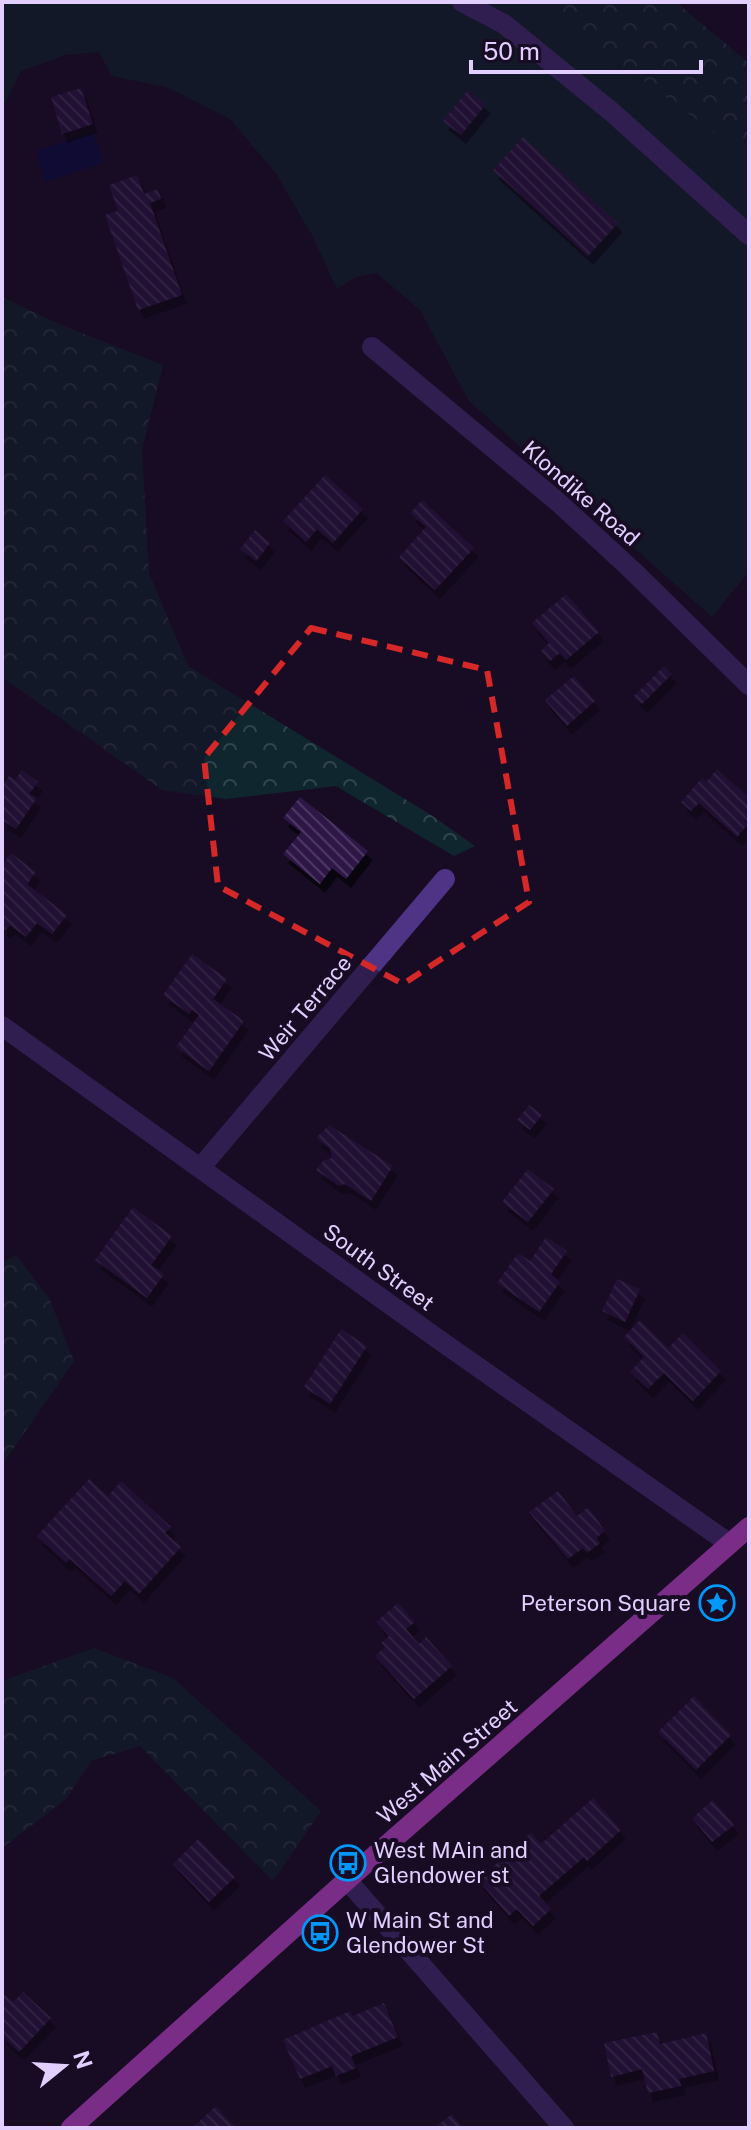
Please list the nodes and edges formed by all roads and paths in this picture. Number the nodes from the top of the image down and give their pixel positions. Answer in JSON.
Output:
{"nodes":[{"id":1,"x":462,"y":2,"type":"edge"},
{"id":2,"x":749,"y":235,"type":"edge"},
{"id":3,"x":372,"y":347,"type":"dead end"},
{"id":4,"x":749,"y":685,"type":"edge"},
{"id":5,"x":445,"y":879,"type":"dead end"},
{"id":6,"x":2,"y":1026,"type":"edge"},
{"id":7,"x":201,"y":1167,"type":"junction"},
{"id":8,"x":749,"y":1527,"type":"edge"},
{"id":9,"x":730,"y":1544,"type":"junction"},
{"id":10,"x":347,"y":1880,"type":"junction"},
{"id":11,"x":71,"y":2128,"type":"edge"},
{"id":12,"x":564,"y":2128,"type":"edge"}],
"edges":[{"from":1,"to":2,"type":"street"},
{"from":3,"to":4,"type":"street","name":"Klondike Road"},
{"from":5,"to":7,"type":"street","name":"Weir Terrace"},
{"from":6,"to":7,"type":"street","name":"South Street"},
{"from":7,"to":9,"type":"street","name":"South Street"},
{"from":8,"to":9,"type":"main road","name":"West Main Street"},
{"from":9,"to":10,"type":"main road","name":"West Main Street"},
{"from":10,"to":11,"type":"main road","name":"West Main Street"},
{"from":10,"to":12,"type":"street"}]}
